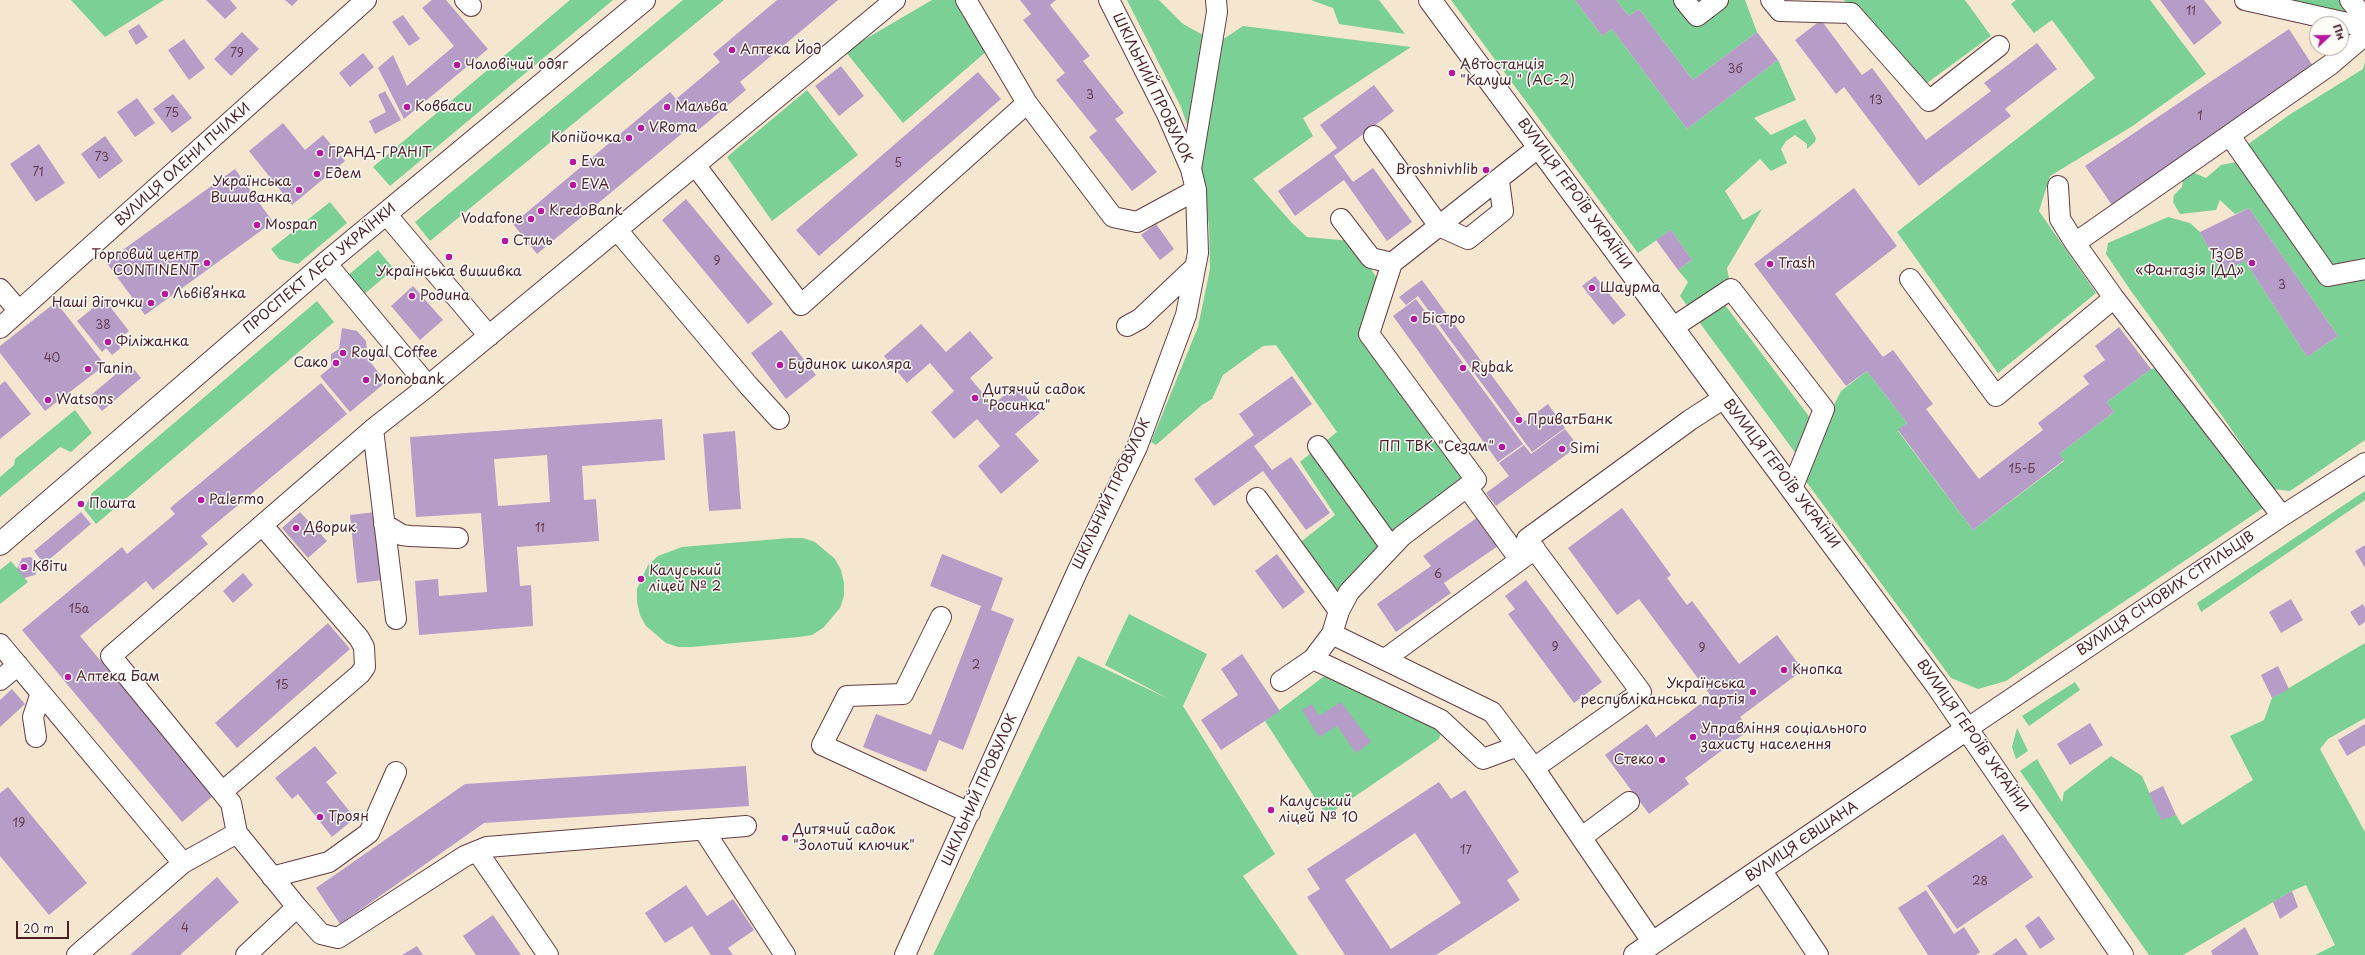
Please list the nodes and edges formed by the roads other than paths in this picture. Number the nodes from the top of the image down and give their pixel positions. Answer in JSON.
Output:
{"nodes":[{"id":1,"x":366,"y":0,"type":"edge"},
{"id":2,"x":644,"y":0,"type":"edge"},
{"id":3,"x":895,"y":0,"type":"edge"},
{"id":4,"x":966,"y":0,"type":"edge"},
{"id":5,"x":1109,"y":0,"type":"edge"},
{"id":6,"x":1216,"y":0,"type":"edge"},
{"id":7,"x":1430,"y":0,"type":"edge"},
{"id":8,"x":1684,"y":0,"type":"edge"},
{"id":9,"x":1718,"y":0,"type":"edge"},
{"id":10,"x":1771,"y":0,"type":"edge"},
{"id":11,"x":2245,"y":0,"type":"edge"},
{"id":12,"x":2350,"y":0,"type":"edge"},
{"id":13,"x":2365,"y":18,"type":"edge"},
{"id":14,"x":2365,"y":27,"type":"edge"},
{"id":15,"x":2365,"y":35,"type":"edge"},
{"id":16,"x":1999,"y":46,"type":"dead end"},
{"id":17,"x":1027,"y":103,"type":"junction"},
{"id":18,"x":1374,"y":136,"type":"dead end"},
{"id":19,"x":2230,"y":136,"type":"junction"},
{"id":20,"x":1539,"y":147,"type":"junction"},
{"id":21,"x":695,"y":165,"type":"junction"},
{"id":22,"x":1191,"y":169,"type":"junction"},
{"id":23,"x":1499,"y":181,"type":"junction"},
{"id":24,"x":2058,"y":186,"type":"dead end"},
{"id":25,"x":1196,"y":190,"type":"junction"},
{"id":26,"x":386,"y":214,"type":"junction"},
{"id":27,"x":1341,"y":219,"type":"dead end"},
{"id":28,"x":1439,"y":226,"type":"junction"},
{"id":29,"x":617,"y":230,"type":"junction"},
{"id":30,"x":2075,"y":243,"type":"junction"},
{"id":31,"x":326,"y":263,"type":"junction"},
{"id":32,"x":1392,"y":264,"type":"junction"},
{"id":33,"x":1195,"y":267,"type":"junction"},
{"id":34,"x":2365,"y":269,"type":"edge"},
{"id":35,"x":1910,"y":279,"type":"dead end"},
{"id":36,"x":0,"y":289,"type":"edge"},
{"id":37,"x":2114,"y":298,"type":"junction"},
{"id":38,"x":19,"y":311,"type":"junction"},
{"id":39,"x":1127,"y":326,"type":"dead end"},
{"id":40,"x":0,"y":328,"type":"edge"},
{"id":41,"x":1672,"y":328,"type":"junction"},
{"id":42,"x":489,"y":336,"type":"junction"},
{"id":43,"x":428,"y":386,"type":"junction"},
{"id":44,"x":1724,"y":398,"type":"junction"},
{"id":45,"x":779,"y":419,"type":"dead end"},
{"id":46,"x":372,"y":429,"type":"junction"},
{"id":47,"x":1318,"y":446,"type":"dead end"},
{"id":48,"x":2365,"y":463,"type":"edge"},
{"id":49,"x":1467,"y":487,"type":"junction"},
{"id":50,"x":1792,"y":489,"type":"junction"},
{"id":51,"x":1257,"y":498,"type":"dead end"},
{"id":52,"x":2282,"y":516,"type":"junction"},
{"id":53,"x":384,"y":524,"type":"junction"},
{"id":54,"x":263,"y":526,"type":"junction"},
{"id":55,"x":458,"y":538,"type":"dead end"},
{"id":56,"x":0,"y":544,"type":"edge"},
{"id":57,"x":1391,"y":547,"type":"junction"},
{"id":58,"x":1528,"y":555,"type":"junction"},
{"id":59,"x":1339,"y":611,"type":"junction"},
{"id":60,"x":941,"y":617,"type":"dead end"},
{"id":61,"x":396,"y":620,"type":"dead end"},
{"id":62,"x":1332,"y":634,"type":"junction"},
{"id":63,"x":0,"y":644,"type":"edge"},
{"id":64,"x":1313,"y":659,"type":"junction"},
{"id":65,"x":1384,"y":659,"type":"junction"},
{"id":66,"x":18,"y":665,"type":"junction"},
{"id":67,"x":0,"y":680,"type":"edge"},
{"id":68,"x":1281,"y":681,"type":"dead end"},
{"id":69,"x":41,"y":693,"type":"junction"},
{"id":70,"x":1968,"y":728,"type":"junction"},
{"id":71,"x":36,"y":737,"type":"dead end"},
{"id":72,"x":1518,"y":746,"type":"junction"},
{"id":73,"x":1534,"y":768,"type":"junction"},
{"id":74,"x":396,"y":772,"type":"dead end"},
{"id":75,"x":222,"y":792,"type":"junction"},
{"id":76,"x":1629,"y":802,"type":"dead end"},
{"id":77,"x":970,"y":813,"type":"junction"},
{"id":78,"x":746,"y":826,"type":"dead end"},
{"id":79,"x":703,"y":829,"type":"junction"},
{"id":80,"x":237,"y":834,"type":"junction"},
{"id":81,"x":1582,"y":837,"type":"junction"},
{"id":82,"x":477,"y":851,"type":"junction"},
{"id":83,"x":183,"y":863,"type":"junction"},
{"id":84,"x":1760,"y":870,"type":"junction"},
{"id":85,"x":272,"y":877,"type":"junction"},
{"id":86,"x":297,"y":908,"type":"junction"},
{"id":87,"x":1654,"y":943,"type":"junction"},
{"id":88,"x":77,"y":955,"type":"edge"},
{"id":89,"x":246,"y":955,"type":"edge"},
{"id":90,"x":548,"y":955,"type":"edge"},
{"id":91,"x":785,"y":955,"type":"edge"},
{"id":92,"x":905,"y":955,"type":"edge"},
{"id":93,"x":1635,"y":955,"type":"edge"},
{"id":94,"x":1818,"y":955,"type":"edge"},
{"id":95,"x":2122,"y":955,"type":"edge"}],
"edges":[{"from":1,"to":38,"type":"street","name":"ВУЛИЦЯ ОЛЕНИ ПЧІЛКИ"},
{"from":2,"to":26,"type":"main road","name":"ПРОСПЕКТ ЛЕСІ УКРАЇНКИ"},
{"from":3,"to":21,"type":"street"},
{"from":4,"to":17,"type":"street"},
{"from":5,"to":22,"type":"street","name":"ШКІЛЬНИЙ ПРОВУЛОК"},
{"from":6,"to":22,"type":"street"},
{"from":7,"to":20,"type":"main road","name":"ВУЛИЦЯ ГЕРОЇВ УКРАЇНИ"},
{"from":8,"to":9,"type":"street"},
{"from":10,"to":16,"type":"street"},
{"from":11,"to":14,"type":"street"},
{"from":12,"to":13,"type":"street"},
{"from":15,"to":19,"type":"street"},
{"from":17,"to":21,"type":"street"},
{"from":17,"to":25,"type":"street"},
{"from":18,"to":28,"type":"street"},
{"from":19,"to":30,"type":"street"},
{"from":19,"to":34,"type":"street"},
{"from":20,"to":23,"type":"street"},
{"from":20,"to":41,"type":"main road","name":"ВУЛИЦЯ ГЕРОЇВ УКРАЇНИ"},
{"from":21,"to":29,"type":"street"},
{"from":22,"to":25,"type":"street","name":"ШКІЛЬНИЙ ПРОВУЛОК"},
{"from":23,"to":28,"type":"street"},
{"from":23,"to":28,"type":"street"},
{"from":24,"to":30,"type":"street"},
{"from":25,"to":33,"type":"street","name":"ШКІЛЬНИЙ ПРОВУЛОК"},
{"from":26,"to":31,"type":"main road","name":"ПРОСПЕКТ ЛЕСІ УКРАЇНКИ"},
{"from":26,"to":42,"type":"street"},
{"from":27,"to":32,"type":"street"},
{"from":28,"to":32,"type":"street"},
{"from":29,"to":42,"type":"street"},
{"from":29,"to":45,"type":"street"},
{"from":30,"to":37,"type":"street"},
{"from":31,"to":43,"type":"street"},
{"from":31,"to":56,"type":"main road","name":"ПРОСПЕКТ ЛЕСІ УКРАЇНКИ"},
{"from":32,"to":49,"type":"street"},
{"from":33,"to":39,"type":"street"},
{"from":33,"to":77,"type":"street","name":"ШКІЛЬНИЙ ПРОВУЛОК"},
{"from":35,"to":37,"type":"street"},
{"from":36,"to":38,"type":"street"},
{"from":37,"to":52,"type":"street"},
{"from":38,"to":40,"type":"street","name":"ВУЛИЦЯ ОЛЕНИ ПЧІЛКИ"},
{"from":41,"to":44,"type":"main road","name":"ВУЛИЦЯ ГЕРОЇВ УКРАЇНИ"},
{"from":41,"to":50,"type":"street"},
{"from":42,"to":43,"type":"street"},
{"from":43,"to":46,"type":"street"},
{"from":44,"to":50,"type":"main road","name":"ВУЛИЦЯ ГЕРОЇВ УКРАЇНИ"},
{"from":44,"to":58,"type":"street"},
{"from":46,"to":53,"type":"street"},
{"from":46,"to":54,"type":"street"},
{"from":47,"to":57,"type":"street"},
{"from":48,"to":52,"type":"street","name":"ВУЛИЦЯ СІЧОВИХ СТРІЛЬЦІВ"},
{"from":49,"to":57,"type":"street"},
{"from":49,"to":58,"type":"street"},
{"from":50,"to":70,"type":"main road","name":"ВУЛИЦЯ ГЕРОЇВ УКРАЇНИ"},
{"from":51,"to":59,"type":"street"},
{"from":52,"to":70,"type":"street","name":"ВУЛИЦЯ СІЧОВИХ СТРІЛЬЦІВ"},
{"from":53,"to":55,"type":"street"},
{"from":53,"to":61,"type":"street"},
{"from":54,"to":75,"type":"street"},
{"from":54,"to":75,"type":"street"},
{"from":57,"to":59,"type":"street"},
{"from":58,"to":65,"type":"street"},
{"from":58,"to":73,"type":"street"},
{"from":59,"to":62,"type":"street"},
{"from":60,"to":77,"type":"street"},
{"from":62,"to":64,"type":"street"},
{"from":62,"to":65,"type":"street"},
{"from":63,"to":66,"type":"street"},
{"from":64,"to":68,"type":"street"},
{"from":64,"to":72,"type":"street"},
{"from":65,"to":72,"type":"street"},
{"from":66,"to":67,"type":"street"},
{"from":66,"to":69,"type":"street"},
{"from":69,"to":71,"type":"street"},
{"from":69,"to":83,"type":"street"},
{"from":70,"to":84,"type":"main road","name":"ВУЛИЦЯ ЄВШАНА"},
{"from":70,"to":95,"type":"main road","name":"ВУЛИЦЯ ГЕРОЇВ УКРАЇНИ"},
{"from":72,"to":73,"type":"street"},
{"from":73,"to":81,"type":"street"},
{"from":74,"to":85,"type":"street"},
{"from":75,"to":80,"type":"street"},
{"from":76,"to":81,"type":"street"},
{"from":77,"to":92,"type":"street","name":"ШКІЛЬНИЙ ПРОВУЛОК"},
{"from":78,"to":79,"type":"street"},
{"from":79,"to":82,"type":"street"},
{"from":79,"to":91,"type":"street"},
{"from":80,"to":83,"type":"street"},
{"from":80,"to":85,"type":"street"},
{"from":81,"to":87,"type":"street"},
{"from":82,"to":86,"type":"street"},
{"from":82,"to":90,"type":"street"},
{"from":83,"to":88,"type":"street"},
{"from":84,"to":87,"type":"main road","name":"ВУЛИЦЯ ЄВШАНА"},
{"from":84,"to":94,"type":"street"},
{"from":85,"to":86,"type":"street"},
{"from":86,"to":89,"type":"street"},
{"from":87,"to":93,"type":"main road","name":"ВУЛИЦЯ ЄВШАНА"}]}
